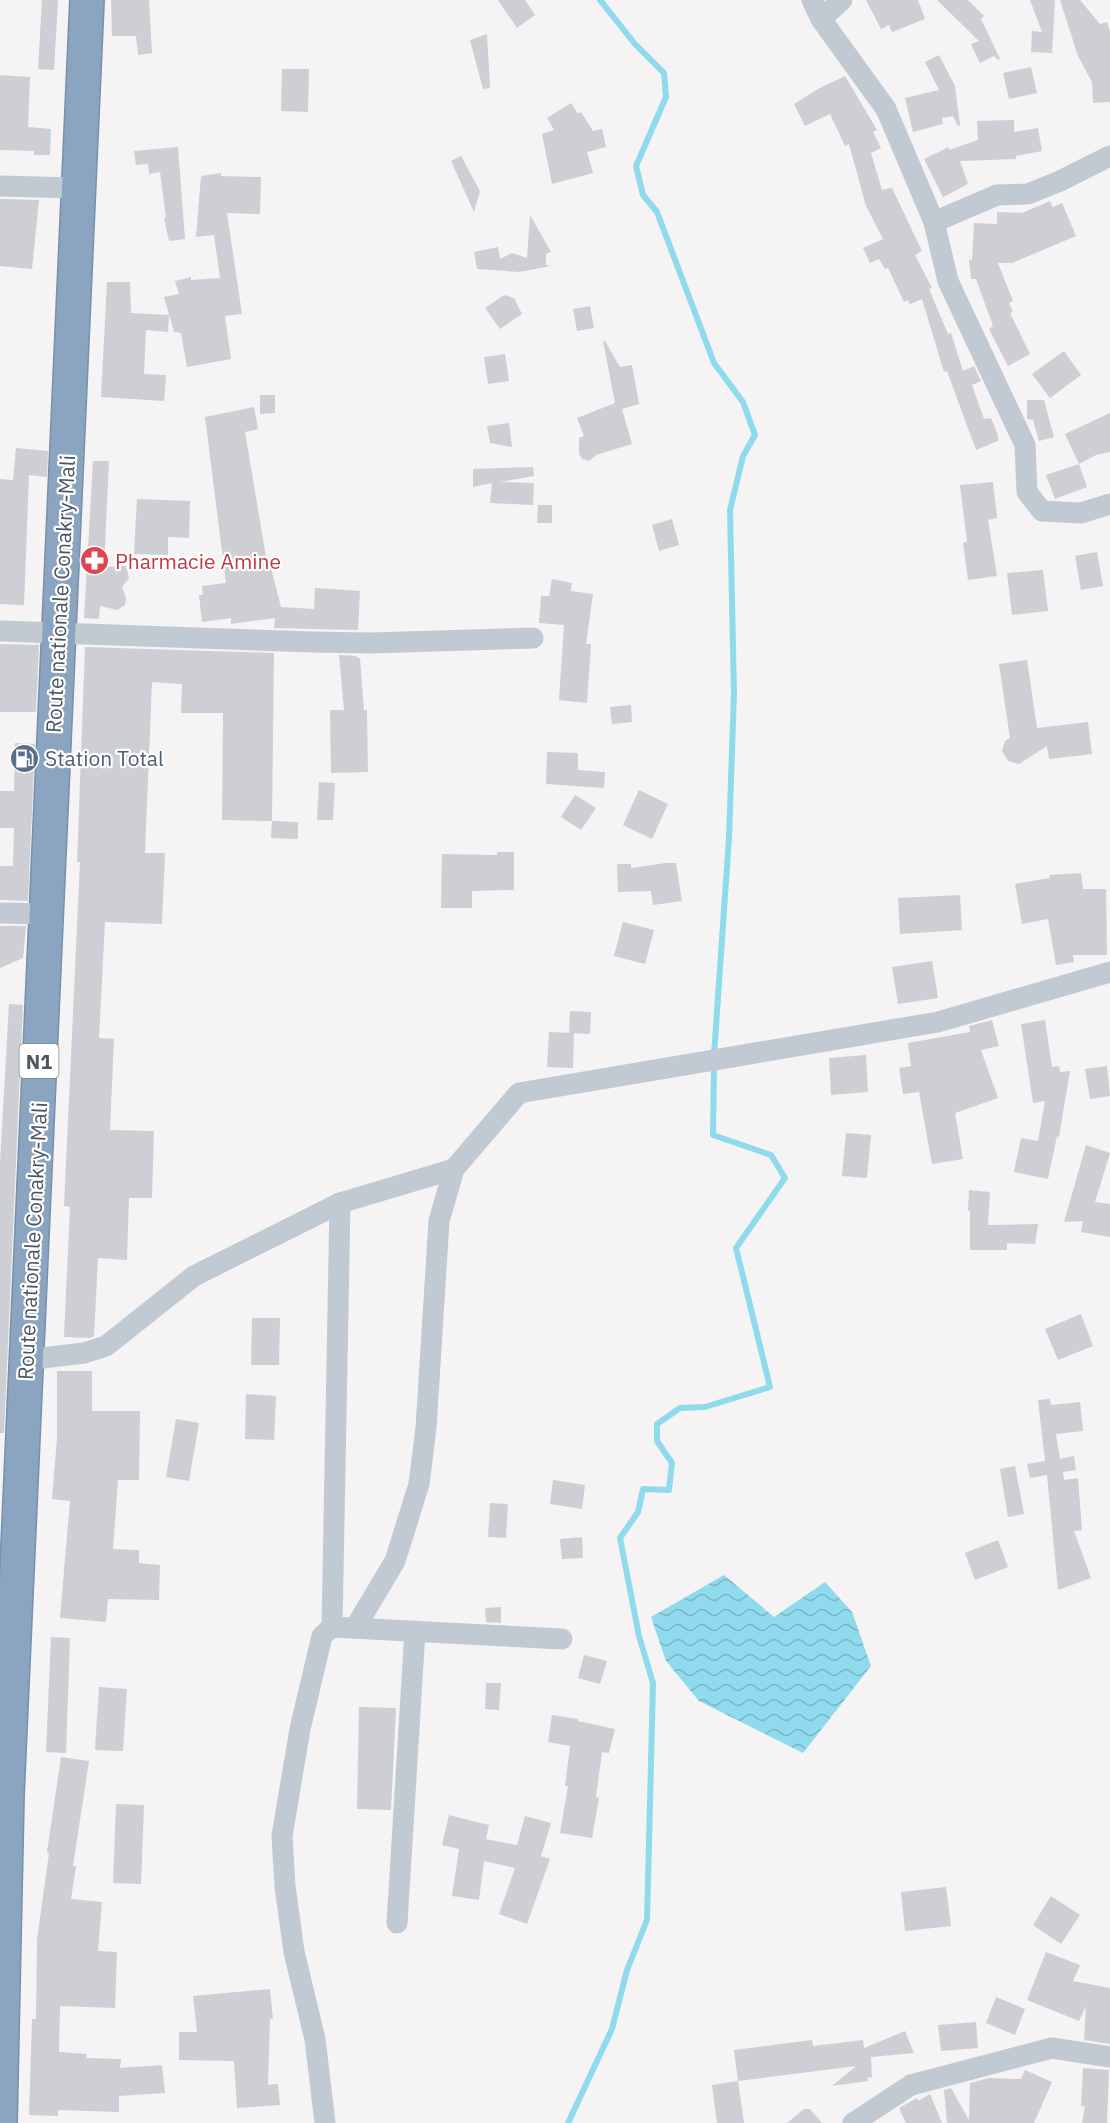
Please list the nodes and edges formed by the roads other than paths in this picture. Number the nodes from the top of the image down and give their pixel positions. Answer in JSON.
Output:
{"nodes":[{"id":1,"x":87,"y":0,"type":"edge"},
{"id":2,"x":842,"y":0,"type":"edge"},
{"id":3,"x":817,"y":10,"type":"edge"},
{"id":4,"x":1110,"y":156,"type":"edge"},
{"id":5,"x":0,"y":186,"type":"edge"},
{"id":6,"x":78,"y":188,"type":"junction"},
{"id":7,"x":934,"y":222,"type":"junction"},
{"id":8,"x":1110,"y":504,"type":"edge"},
{"id":9,"x":0,"y":631,"type":"edge"},
{"id":10,"x":58,"y":634,"type":"junction"},
{"id":11,"x":533,"y":638,"type":"dead end"},
{"id":12,"x":0,"y":913,"type":"edge"},
{"id":13,"x":46,"y":914,"type":"junction"},
{"id":14,"x":1110,"y":972,"type":"edge"},
{"id":15,"x":454,"y":1169,"type":"junction"},
{"id":16,"x":340,"y":1203,"type":"junction"},
{"id":17,"x":26,"y":1360,"type":"junction"},
{"id":18,"x":10,"y":1511,"type":"edge"},
{"id":19,"x":332,"y":1627,"type":"junction"},
{"id":20,"x":354,"y":1628,"type":"junction"},
{"id":21,"x":415,"y":1631,"type":"junction"},
{"id":22,"x":562,"y":1639,"type":"dead end"},
{"id":23,"x":4,"y":1794,"type":"edge"},
{"id":24,"x":397,"y":1923,"type":"dead end"},
{"id":25,"x":1110,"y":2057,"type":"edge"},
{"id":26,"x":0,"y":2123,"type":"edge"},
{"id":27,"x":325,"y":2123,"type":"edge"},
{"id":28,"x":853,"y":2123,"type":"edge"}],
"edges":[{"from":1,"to":6,"type":"highway","name":"Route nationale Conakry-Mali","number":"N1"},
{"from":2,"to":3,"type":"street"},
{"from":3,"to":7,"type":"street"},
{"from":4,"to":7,"type":"street"},
{"from":5,"to":6,"type":"street"},
{"from":6,"to":10,"type":"highway","name":"Route nationale Conakry-Mali","number":"N1"},
{"from":7,"to":8,"type":"street"},
{"from":9,"to":10,"type":"street"},
{"from":10,"to":11,"type":"street"},
{"from":10,"to":13,"type":"highway","name":"Route nationale Conakry-Mali","number":"N1"},
{"from":12,"to":13,"type":"street"},
{"from":13,"to":17,"type":"highway","name":"Route nationale Conakry-Mali","number":"N1"},
{"from":14,"to":15,"type":"street"},
{"from":15,"to":16,"type":"street"},
{"from":15,"to":20,"type":"street"},
{"from":16,"to":17,"type":"street"},
{"from":16,"to":19,"type":"street"},
{"from":17,"to":18,"type":"highway","name":"Route nationale Conakry-Mali","number":"N1"},
{"from":18,"to":23,"type":"highway","name":"Route nationale Conakry-Mali","number":"N1"},
{"from":19,"to":20,"type":"street"},
{"from":19,"to":27,"type":"street"},
{"from":20,"to":21,"type":"street"},
{"from":21,"to":22,"type":"street"},
{"from":21,"to":24,"type":"street"},
{"from":23,"to":26,"type":"highway","name":"Route nationale Conakry-Mali","number":"N1"},
{"from":25,"to":28,"type":"street"}]}
